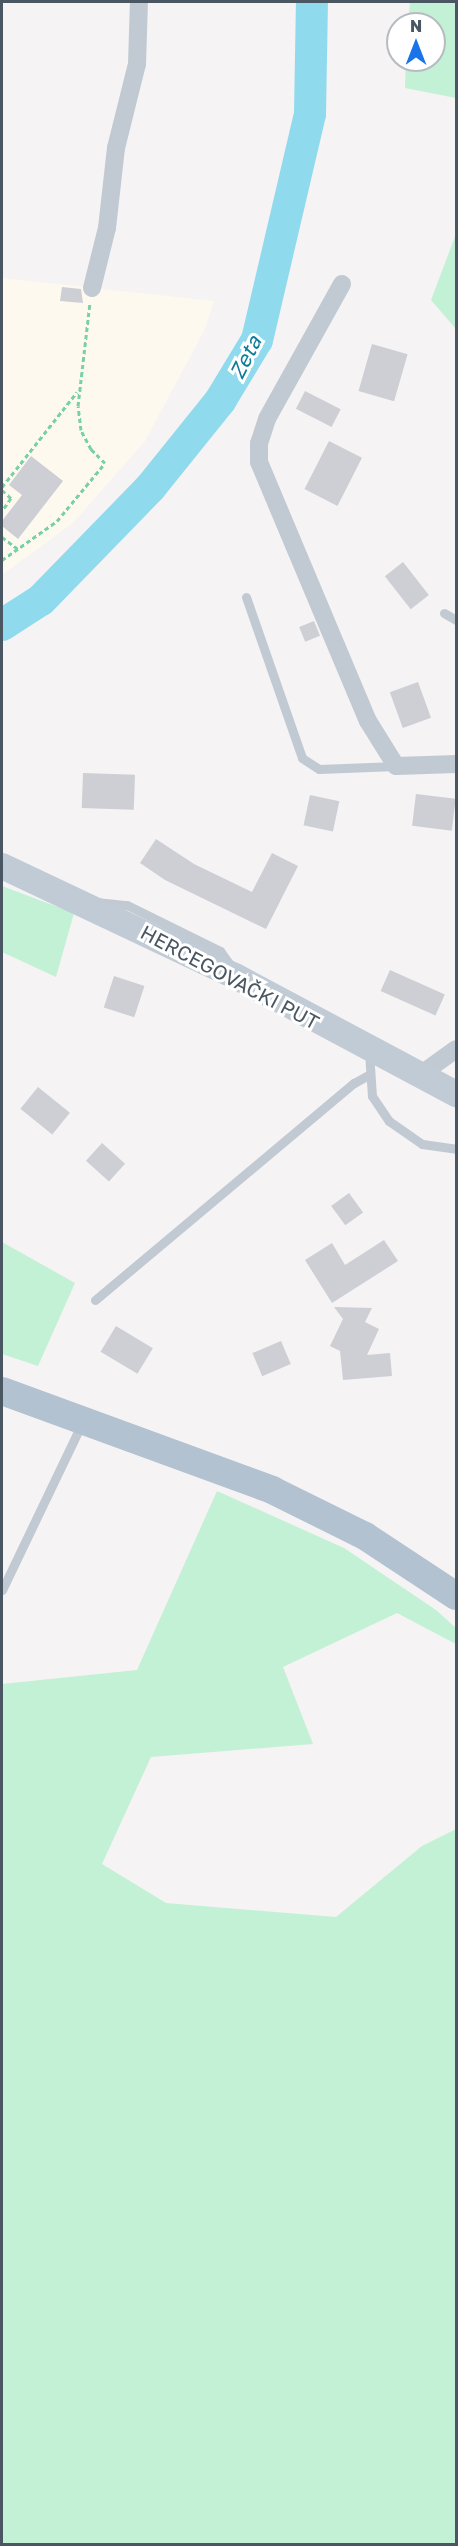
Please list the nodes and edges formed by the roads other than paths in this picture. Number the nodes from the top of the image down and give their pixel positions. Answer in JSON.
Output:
{"nodes":[{"id":1,"x":139,"y":2,"type":"edge"},
{"id":2,"x":342,"y":284,"type":"dead end"},
{"id":3,"x":92,"y":288,"type":"road end"},
{"id":4,"x":246,"y":597,"type":"dead end"},
{"id":5,"x":444,"y":613,"type":"dead end"},
{"id":6,"x":456,"y":620,"type":"edge"},
{"id":7,"x":456,"y":764,"type":"edge"},
{"id":8,"x":396,"y":766,"type":"junction"},
{"id":9,"x":2,"y":866,"type":"edge"},
{"id":10,"x":368,"y":1049,"type":"junction"},
{"id":11,"x":456,"y":1049,"type":"edge"},
{"id":12,"x":370,"y":1074,"type":"junction"},
{"id":13,"x":420,"y":1075,"type":"junction"},
{"id":14,"x":456,"y":1094,"type":"edge"},
{"id":15,"x":456,"y":1149,"type":"edge"},
{"id":16,"x":95,"y":1300,"type":"dead end"},
{"id":17,"x":2,"y":1390,"type":"edge"},
{"id":18,"x":84,"y":1418,"type":"junction"},
{"id":19,"x":2,"y":1590,"type":"edge"},
{"id":20,"x":456,"y":1596,"type":"edge"}],
"edges":[{"from":1,"to":3,"type":"street"},
{"from":2,"to":8,"type":"street"},
{"from":4,"to":8,"type":"lane"},
{"from":5,"to":6,"type":"lane"},
{"from":7,"to":8,"type":"street"},
{"from":9,"to":10,"type":"main road","name":"HERCEGOVAČKI PUT"},
{"from":10,"to":12,"type":"lane"},
{"from":10,"to":13,"type":"main road","name":"HERCEGOVAČKI PUT"},
{"from":11,"to":13,"type":"street"},
{"from":12,"to":15,"type":"lane"},
{"from":12,"to":16,"type":"lane"},
{"from":13,"to":14,"type":"main road","name":"HERCEGOVAČKI PUT"},
{"from":17,"to":18,"type":"main road"},
{"from":18,"to":19,"type":"lane"},
{"from":18,"to":20,"type":"main road"}]}
